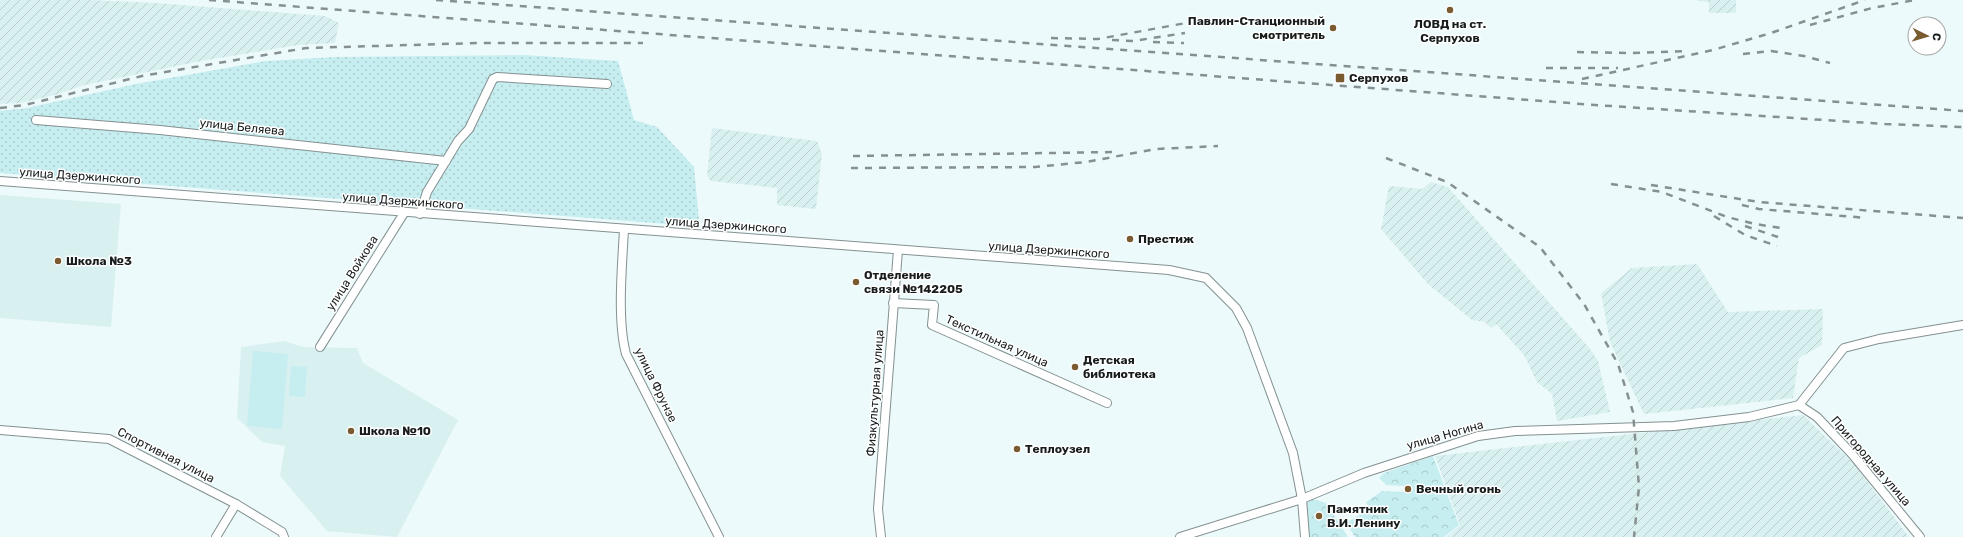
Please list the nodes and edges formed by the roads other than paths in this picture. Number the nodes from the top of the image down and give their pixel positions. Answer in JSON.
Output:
{"nodes":[{"id":1,"x":607,"y":84,"type":"dead end"},
{"id":2,"x":36,"y":120,"type":"dead end"},
{"id":3,"x":446,"y":161,"type":"junction"},
{"id":4,"x":0,"y":181,"type":"edge"},
{"id":5,"x":404,"y":213,"type":"junction"},
{"id":6,"x":420,"y":214,"type":"junction"},
{"id":7,"x":624,"y":230,"type":"junction"},
{"id":8,"x":898,"y":250,"type":"junction"},
{"id":9,"x":893,"y":303,"type":"junction"},
{"id":10,"x":1963,"y":325,"type":"edge"},
{"id":11,"x":320,"y":347,"type":"dead end"},
{"id":12,"x":1107,"y":403,"type":"dead end"},
{"id":13,"x":1799,"y":405,"type":"junction"},
{"id":14,"x":0,"y":430,"type":"edge"},
{"id":15,"x":1302,"y":499,"type":"junction"},
{"id":16,"x":236,"y":504,"type":"junction"},
{"id":17,"x":216,"y":537,"type":"edge"},
{"id":18,"x":284,"y":537,"type":"edge"},
{"id":19,"x":719,"y":537,"type":"edge"},
{"id":20,"x":881,"y":537,"type":"edge"},
{"id":21,"x":1180,"y":537,"type":"edge"},
{"id":22,"x":1305,"y":537,"type":"edge"},
{"id":23,"x":1920,"y":537,"type":"edge"}],
"edges":[{"from":1,"to":3,"type":"street"},
{"from":2,"to":3,"type":"street","name":"улица Беляева"},
{"from":3,"to":6,"type":"street"},
{"from":4,"to":5,"type":"street","name":"улица Дзержинского"},
{"from":5,"to":6,"type":"street","name":"улица Дзержинского"},
{"from":5,"to":11,"type":"street","name":"улица Войкова"},
{"from":6,"to":7,"type":"street","name":"улица Дзержинского"},
{"from":7,"to":8,"type":"street","name":"улица Дзержинского"},
{"from":7,"to":19,"type":"street","name":"улица Фрунзе"},
{"from":8,"to":9,"type":"street","name":"Физкультурная улица"},
{"from":8,"to":15,"type":"street","name":"улица Дзержинского"},
{"from":9,"to":12,"type":"street","name":"Текстильная улица"},
{"from":9,"to":20,"type":"street","name":"Физкультурная улица"},
{"from":10,"to":13,"type":"street"},
{"from":13,"to":15,"type":"street","name":"улица Ногина"},
{"from":13,"to":23,"type":"street","name":"Пригородная улица"},
{"from":14,"to":16,"type":"street","name":"Спортивная улица"},
{"from":15,"to":21,"type":"street","name":"улица Ногина"},
{"from":15,"to":22,"type":"street"},
{"from":16,"to":17,"type":"street"},
{"from":16,"to":18,"type":"street","name":"Спортивная улица"}]}
